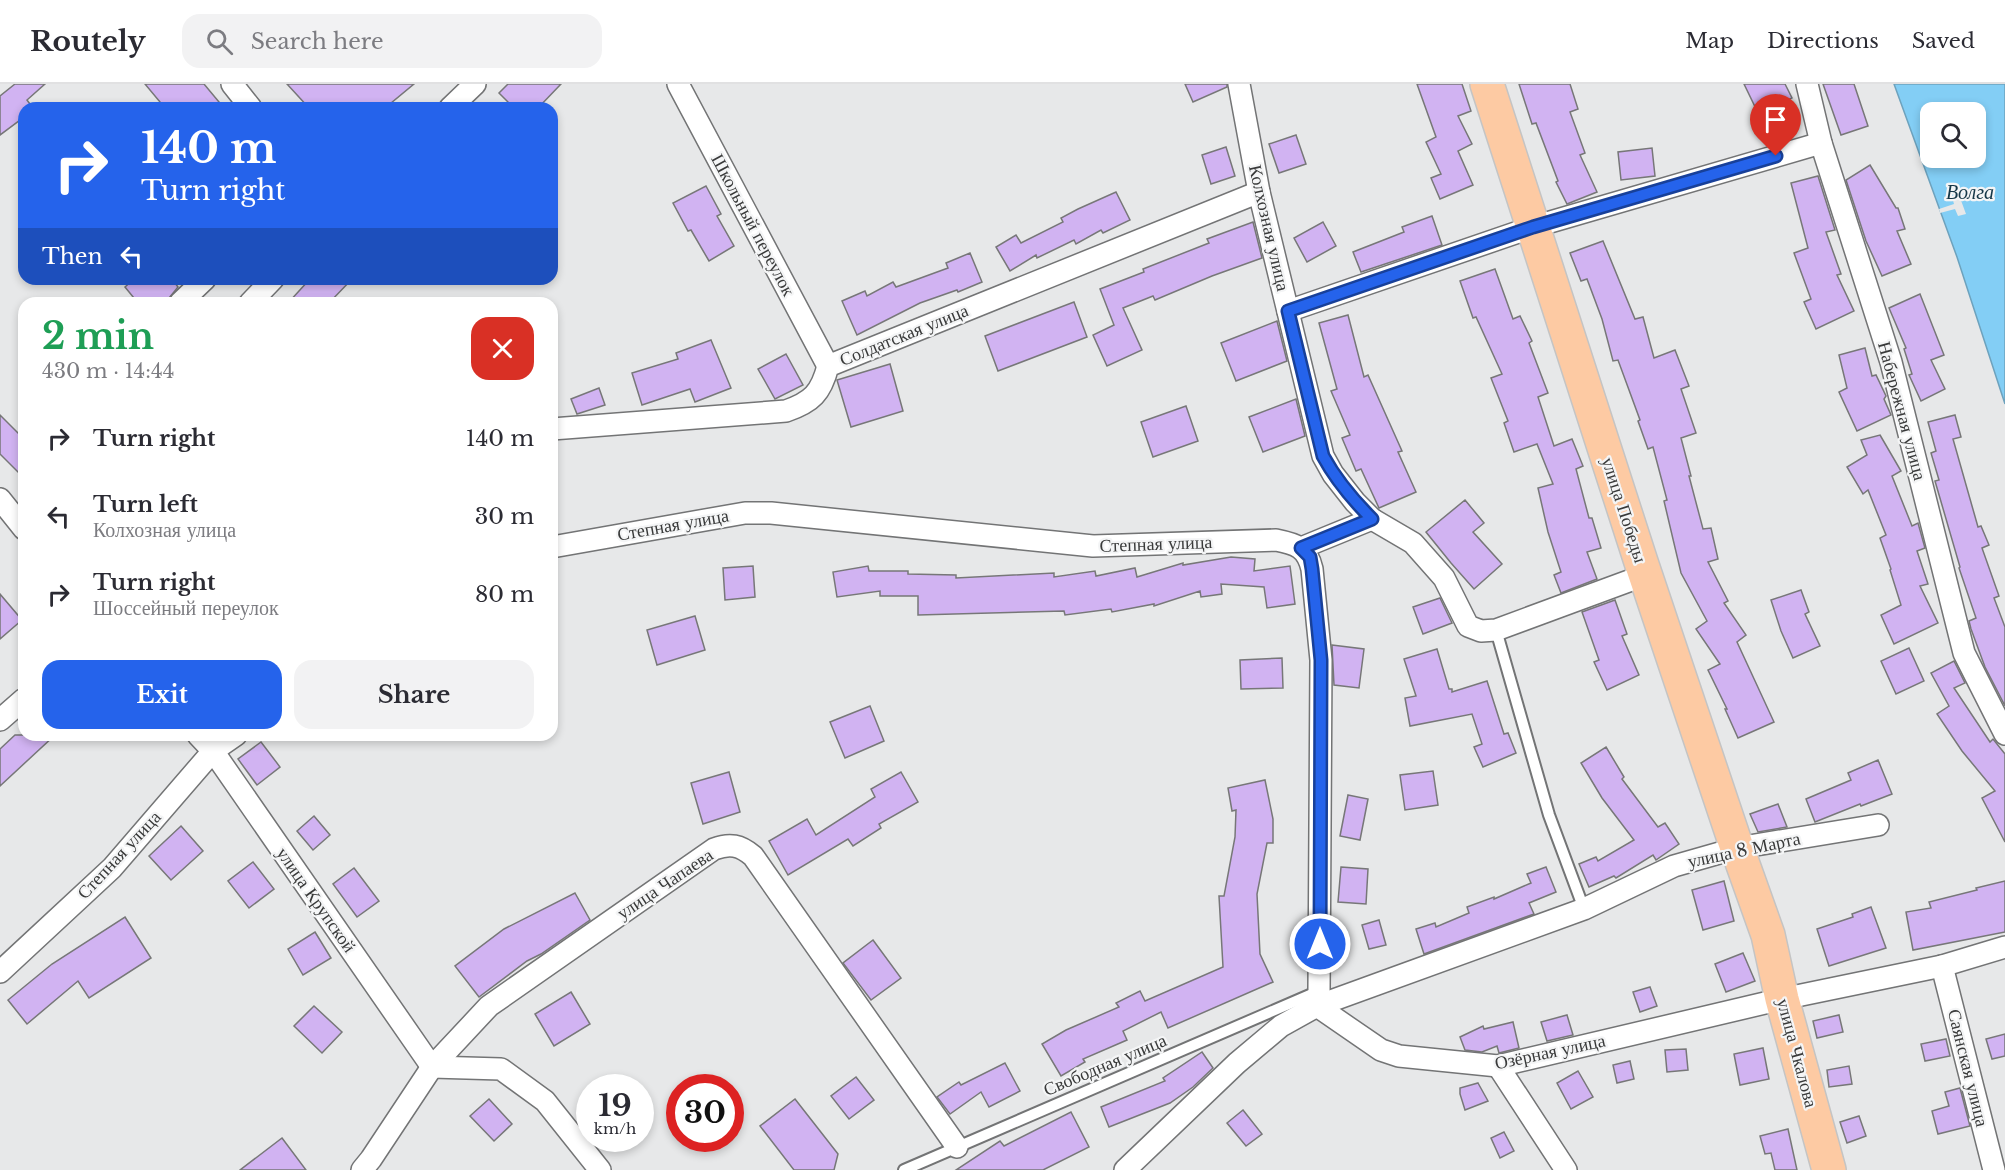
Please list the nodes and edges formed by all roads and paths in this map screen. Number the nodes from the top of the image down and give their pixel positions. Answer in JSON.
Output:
{"nodes":[{"id":1,"x":232,"y":84,"type":"edge"},
{"id":2,"x":475,"y":84,"type":"edge"},
{"id":3,"x":678,"y":84,"type":"edge"},
{"id":4,"x":1239,"y":84,"type":"edge"},
{"id":5,"x":1487,"y":84,"type":"edge"},
{"id":6,"x":1807,"y":84,"type":"edge"},
{"id":7,"x":246,"y":102,"type":"edge"},
{"id":8,"x":456,"y":102,"type":"edge"},
{"id":9,"x":1821,"y":143,"type":"junction"},
{"id":10,"x":1259,"y":192,"type":"junction"},
{"id":11,"x":1533,"y":227,"type":"junction"},
{"id":12,"x":199,"y":285,"type":"edge"},
{"id":13,"x":267,"y":285,"type":"edge"},
{"id":14,"x":186,"y":297,"type":"edge"},
{"id":15,"x":256,"y":297,"type":"edge"},
{"id":16,"x":1288,"y":311,"type":"junction"},
{"id":17,"x":828,"y":366,"type":"junction"},
{"id":18,"x":558,"y":429,"type":"edge"},
{"id":19,"x":0,"y":499,"type":"edge"},
{"id":20,"x":1372,"y":519,"type":"junction"},
{"id":21,"x":18,"y":522,"type":"edge"},
{"id":22,"x":558,"y":546,"type":"edge"},
{"id":23,"x":1301,"y":548,"type":"junction"},
{"id":24,"x":1645,"y":575,"type":"junction"},
{"id":25,"x":1496,"y":630,"type":"junction"},
{"id":26,"x":18,"y":704,"type":"edge"},
{"id":27,"x":0,"y":720,"type":"edge"},
{"id":28,"x":2005,"y":734,"type":"edge"},
{"id":29,"x":204,"y":741,"type":"edge"},
{"id":30,"x":227,"y":741,"type":"edge"},
{"id":31,"x":213,"y":751,"type":"junction"},
{"id":32,"x":1878,"y":825,"type":"dead end"},
{"id":33,"x":1737,"y":848,"type":"junction"},
{"id":34,"x":1584,"y":909,"type":"junction"},
{"id":35,"x":1768,"y":934,"type":"joint"},
{"id":36,"x":2005,"y":947,"type":"edge"},
{"id":37,"x":1942,"y":966,"type":"junction"},
{"id":38,"x":0,"y":972,"type":"edge"},
{"id":39,"x":1318,"y":998,"type":"junction"},
{"id":40,"x":1782,"y":999,"type":"junction"},
{"id":41,"x":1498,"y":1066,"type":"junction"},
{"id":42,"x":432,"y":1067,"type":"junction"},
{"id":43,"x":957,"y":1147,"type":"junction"},
{"id":44,"x":599,"y":1169,"type":"edge"},
{"id":45,"x":362,"y":1170,"type":"edge"},
{"id":46,"x":904,"y":1170,"type":"edge"},
{"id":47,"x":1125,"y":1170,"type":"edge"},
{"id":48,"x":1566,"y":1170,"type":"edge"},
{"id":49,"x":1829,"y":1170,"type":"edge"},
{"id":50,"x":1994,"y":1170,"type":"edge"}],
"edges":[{"from":1,"to":7,"type":"street"},
{"from":2,"to":8,"type":"street"},
{"from":3,"to":17,"type":"street","name":"Школьный переулок"},
{"from":4,"to":10,"type":"street","name":"Колхозная улица"},
{"from":5,"to":11,"type":"main road","name":"улица Победы"},
{"from":6,"to":9,"type":"street","name":"Набережная улица"},
{"from":9,"to":11,"type":"street"},
{"from":9,"to":28,"type":"street","name":"Набережная улица"},
{"from":10,"to":16,"type":"street","name":"Колхозная улица"},
{"from":10,"to":17,"type":"street","name":"Солдатская улица"},
{"from":11,"to":16,"type":"street"},
{"from":11,"to":24,"type":"main road","name":"улица Победы"},
{"from":12,"to":14,"type":"street"},
{"from":13,"to":15,"type":"street"},
{"from":16,"to":20,"type":"street","name":"Колхозная улица"},
{"from":17,"to":18,"type":"street","name":"Солдатская улица"},
{"from":19,"to":21,"type":"street"},
{"from":20,"to":23,"type":"street"},
{"from":20,"to":25,"type":"street","name":"Колхозная улица"},
{"from":22,"to":23,"type":"street","name":"Степная улица"},
{"from":23,"to":39,"type":"street"},
{"from":24,"to":25,"type":"street","name":"Колхозная улица"},
{"from":24,"to":33,"type":"main road","name":"улица Победы"},
{"from":25,"to":34,"type":"lane"},
{"from":26,"to":27,"type":"street"},
{"from":29,"to":31,"type":"street","name":"улица Крупской"},
{"from":30,"to":31,"type":"street","name":"Степная улица"},
{"from":31,"to":38,"type":"street","name":"Степная улица"},
{"from":31,"to":42,"type":"street","name":"улица Крупской"},
{"from":32,"to":33,"type":"street","name":"улица 8 Марта"},
{"from":33,"to":34,"type":"street","name":"улица 8 Марта"},
{"from":33,"to":35,"type":"main road","name":"улица Победы"},
{"from":34,"to":39,"type":"street","name":"улица 8 Марта"},
{"from":35,"to":40,"type":"main road","name":"улица Чкалова"},
{"from":36,"to":37,"type":"street","name":"Озёрная улица"},
{"from":37,"to":40,"type":"street","name":"Озёрная улица"},
{"from":37,"to":50,"type":"street","name":"Саянская улица"},
{"from":39,"to":41,"type":"street","name":"Озёрная улица"},
{"from":39,"to":43,"type":"lane","name":"Свободная улица"},
{"from":39,"to":47,"type":"street"},
{"from":40,"to":41,"type":"street","name":"Озёрная улица"},
{"from":40,"to":49,"type":"main road","name":"улица Чкалова"},
{"from":41,"to":48,"type":"street"},
{"from":42,"to":43,"type":"street","name":"улица Чапаева"},
{"from":42,"to":44,"type":"street"},
{"from":42,"to":45,"type":"street","name":"улица Чапаева"},
{"from":43,"to":46,"type":"lane","name":"Свободная улица"}]}
